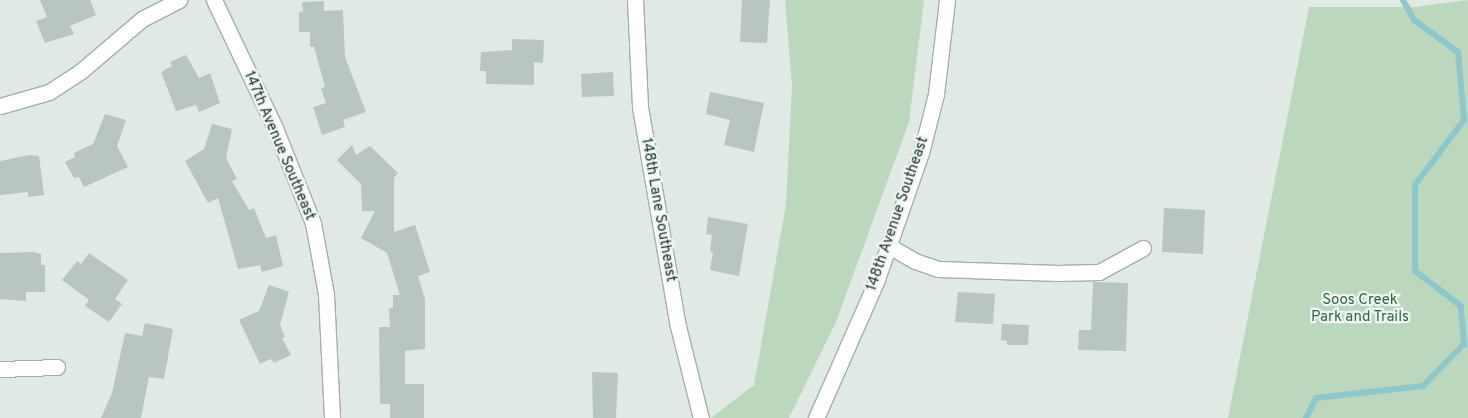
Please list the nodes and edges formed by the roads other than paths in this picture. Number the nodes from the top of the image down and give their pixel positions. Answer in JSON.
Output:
{"nodes":[{"id":1,"x":179,"y":0,"type":"edge"},
{"id":2,"x":214,"y":0,"type":"edge"},
{"id":3,"x":635,"y":0,"type":"edge"},
{"id":4,"x":947,"y":0,"type":"edge"},
{"id":5,"x":0,"y":106,"type":"edge"},
{"id":6,"x":888,"y":246,"type":"junction"},
{"id":7,"x":1143,"y":248,"type":"dead end"},
{"id":8,"x":57,"y":367,"type":"dead end"},
{"id":9,"x":0,"y":369,"type":"edge"},
{"id":10,"x":332,"y":418,"type":"edge"},
{"id":11,"x":701,"y":418,"type":"edge"},
{"id":12,"x":816,"y":418,"type":"edge"}],
"edges":[{"from":1,"to":5,"type":"street"},
{"from":2,"to":10,"type":"street","name":"147th Avenue Southeast"},
{"from":3,"to":11,"type":"street","name":"148th Lane Southeast"},
{"from":4,"to":6,"type":"street","name":"148th Avenue Southeast"},
{"from":6,"to":7,"type":"street"},
{"from":6,"to":12,"type":"street","name":"148th Avenue Southeast"},
{"from":8,"to":9,"type":"street"}]}
